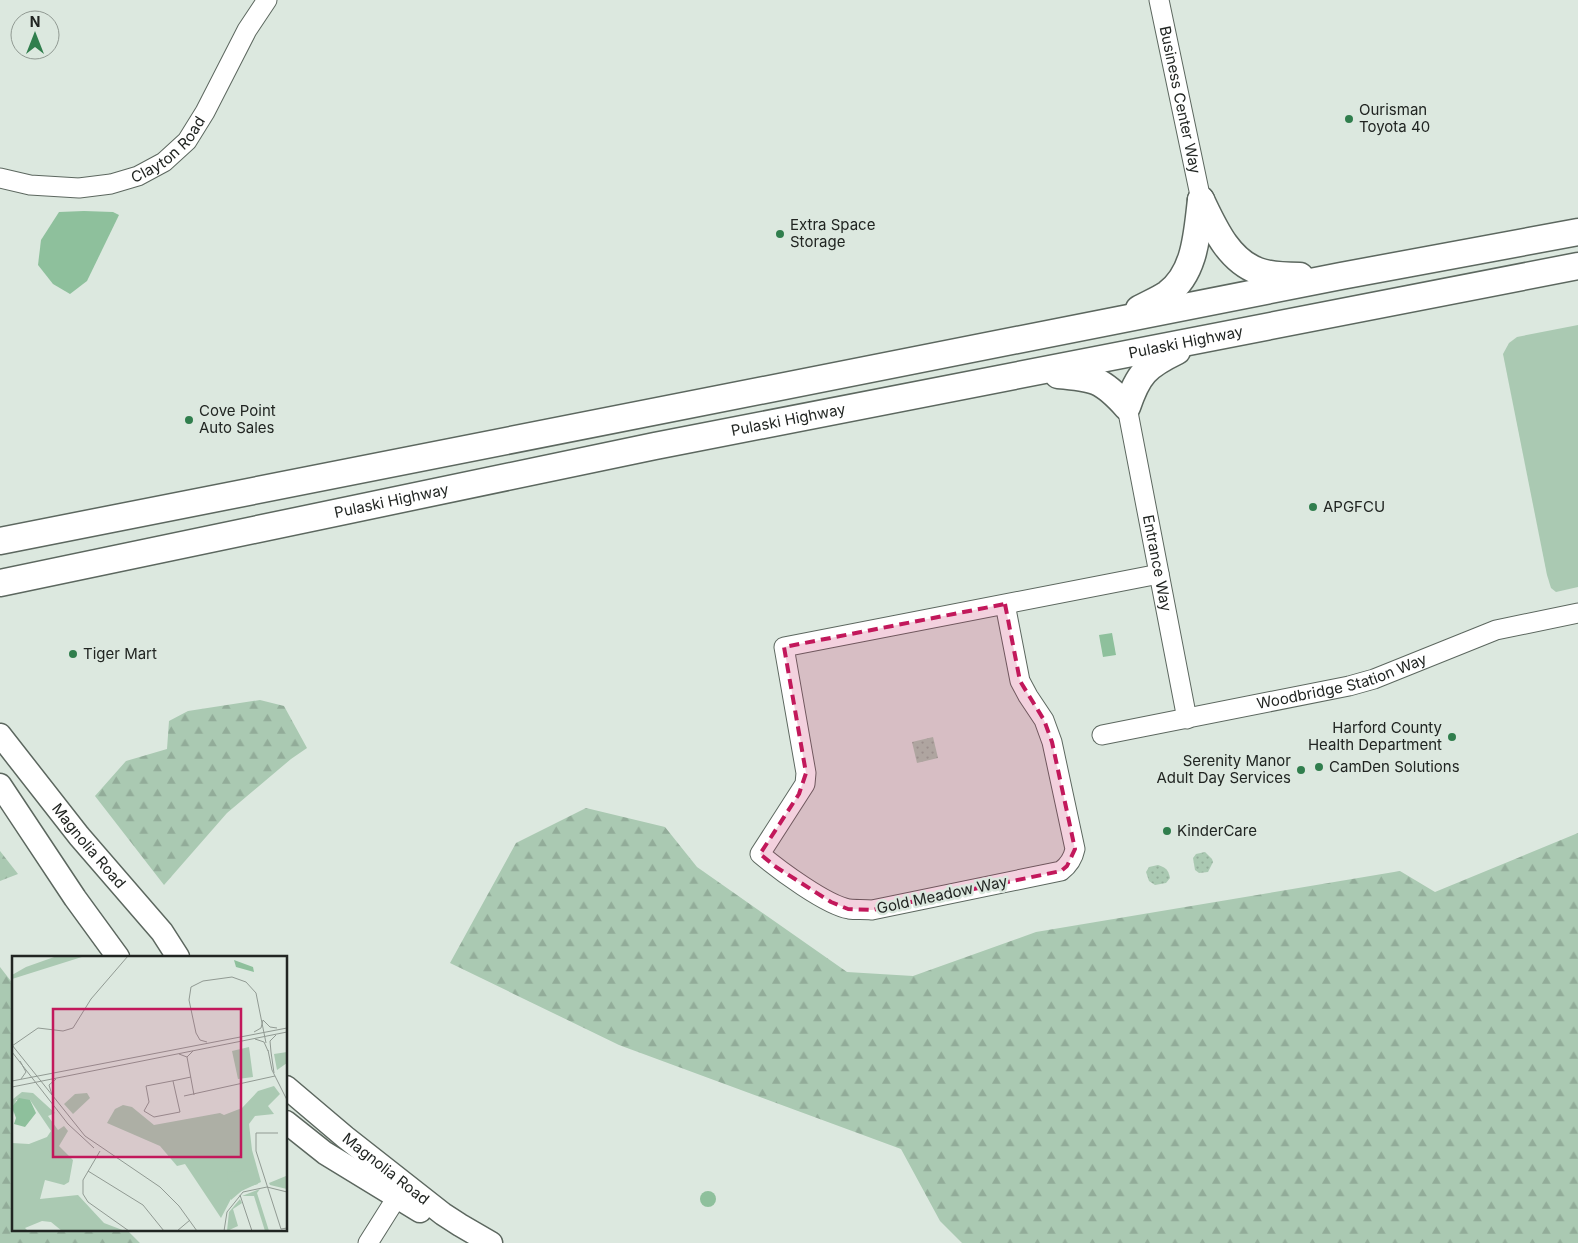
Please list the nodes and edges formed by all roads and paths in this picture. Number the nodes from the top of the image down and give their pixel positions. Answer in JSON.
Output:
{"nodes":[{"id":1,"x":267,"y":0,"type":"edge"},
{"id":2,"x":1159,"y":0,"type":"edge"},
{"id":3,"x":0,"y":178,"type":"edge"},
{"id":4,"x":1201,"y":200,"type":"junction"},
{"id":5,"x":1578,"y":232,"type":"edge"},
{"id":6,"x":1578,"y":266,"type":"edge"},
{"id":7,"x":1341,"y":276,"type":"junction"},
{"id":8,"x":1117,"y":321,"type":"junction"},
{"id":9,"x":1198,"y":340,"type":"junction"},
{"id":10,"x":1032,"y":373,"type":"junction"},
{"id":11,"x":1128,"y":407,"type":"junction"},
{"id":12,"x":0,"y":541,"type":"edge"},
{"id":13,"x":91,"y":564,"type":"junction"},
{"id":14,"x":1159,"y":574,"type":"junction"},
{"id":15,"x":0,"y":583,"type":"edge"},
{"id":16,"x":0,"y":602,"type":"edge"},
{"id":17,"x":1005,"y":604,"type":"junction"},
{"id":18,"x":1578,"y":613,"type":"edge"},
{"id":19,"x":1187,"y":719,"type":"junction"},
{"id":20,"x":0,"y":735,"type":"edge"},
{"id":21,"x":1102,"y":735,"type":"dead end"},
{"id":22,"x":0,"y":785,"type":"edge"},
{"id":23,"x":117,"y":956,"type":"edge"},
{"id":24,"x":177,"y":956,"type":"edge"},
{"id":25,"x":288,"y":1088,"type":"edge"},
{"id":26,"x":288,"y":1124,"type":"edge"},
{"id":27,"x":397,"y":1197,"type":"junction"},
{"id":28,"x":368,"y":1243,"type":"edge"},
{"id":29,"x":472,"y":1243,"type":"edge"},
{"id":30,"x":491,"y":1243,"type":"edge"}],
"edges":[{"from":1,"to":3,"type":"street","name":"Clayton Road"},
{"from":2,"to":4,"type":"street","name":"Business Center Way"},
{"from":4,"to":7,"type":"highway"},
{"from":4,"to":8,"type":"highway"},
{"from":5,"to":7,"type":"highway"},
{"from":6,"to":9,"type":"highway","name":"Pulaski Highway"},
{"from":7,"to":8,"type":"highway"},
{"from":8,"to":12,"type":"highway"},
{"from":9,"to":10,"type":"highway","name":"Pulaski Highway"},
{"from":9,"to":11,"type":"highway"},
{"from":10,"to":11,"type":"highway"},
{"from":10,"to":13,"type":"highway","name":"Pulaski Highway"},
{"from":11,"to":14,"type":"street","name":"Entrance Way"},
{"from":13,"to":15,"type":"highway","name":"Pulaski Highway"},
{"from":13,"to":16,"type":"highway"},
{"from":14,"to":17,"type":"street","name":"Gold Meadow Way"},
{"from":14,"to":19,"type":"street","name":"Entrance Way"},
{"from":17,"to":17,"type":"street","name":"Gold Meadow Way"},
{"from":18,"to":19,"type":"street","name":"Woodbridge Station Way"},
{"from":19,"to":21,"type":"street","name":"Woodbridge Station Way"},
{"from":20,"to":24,"type":"main road","name":"Magnolia Road"},
{"from":22,"to":23,"type":"main road"},
{"from":25,"to":30,"type":"main road","name":"Magnolia Road"},
{"from":26,"to":27,"type":"main road","name":"Magnolia Road"},
{"from":27,"to":28,"type":"street"},
{"from":27,"to":29,"type":"main road","name":"Magnolia Road"}]}
